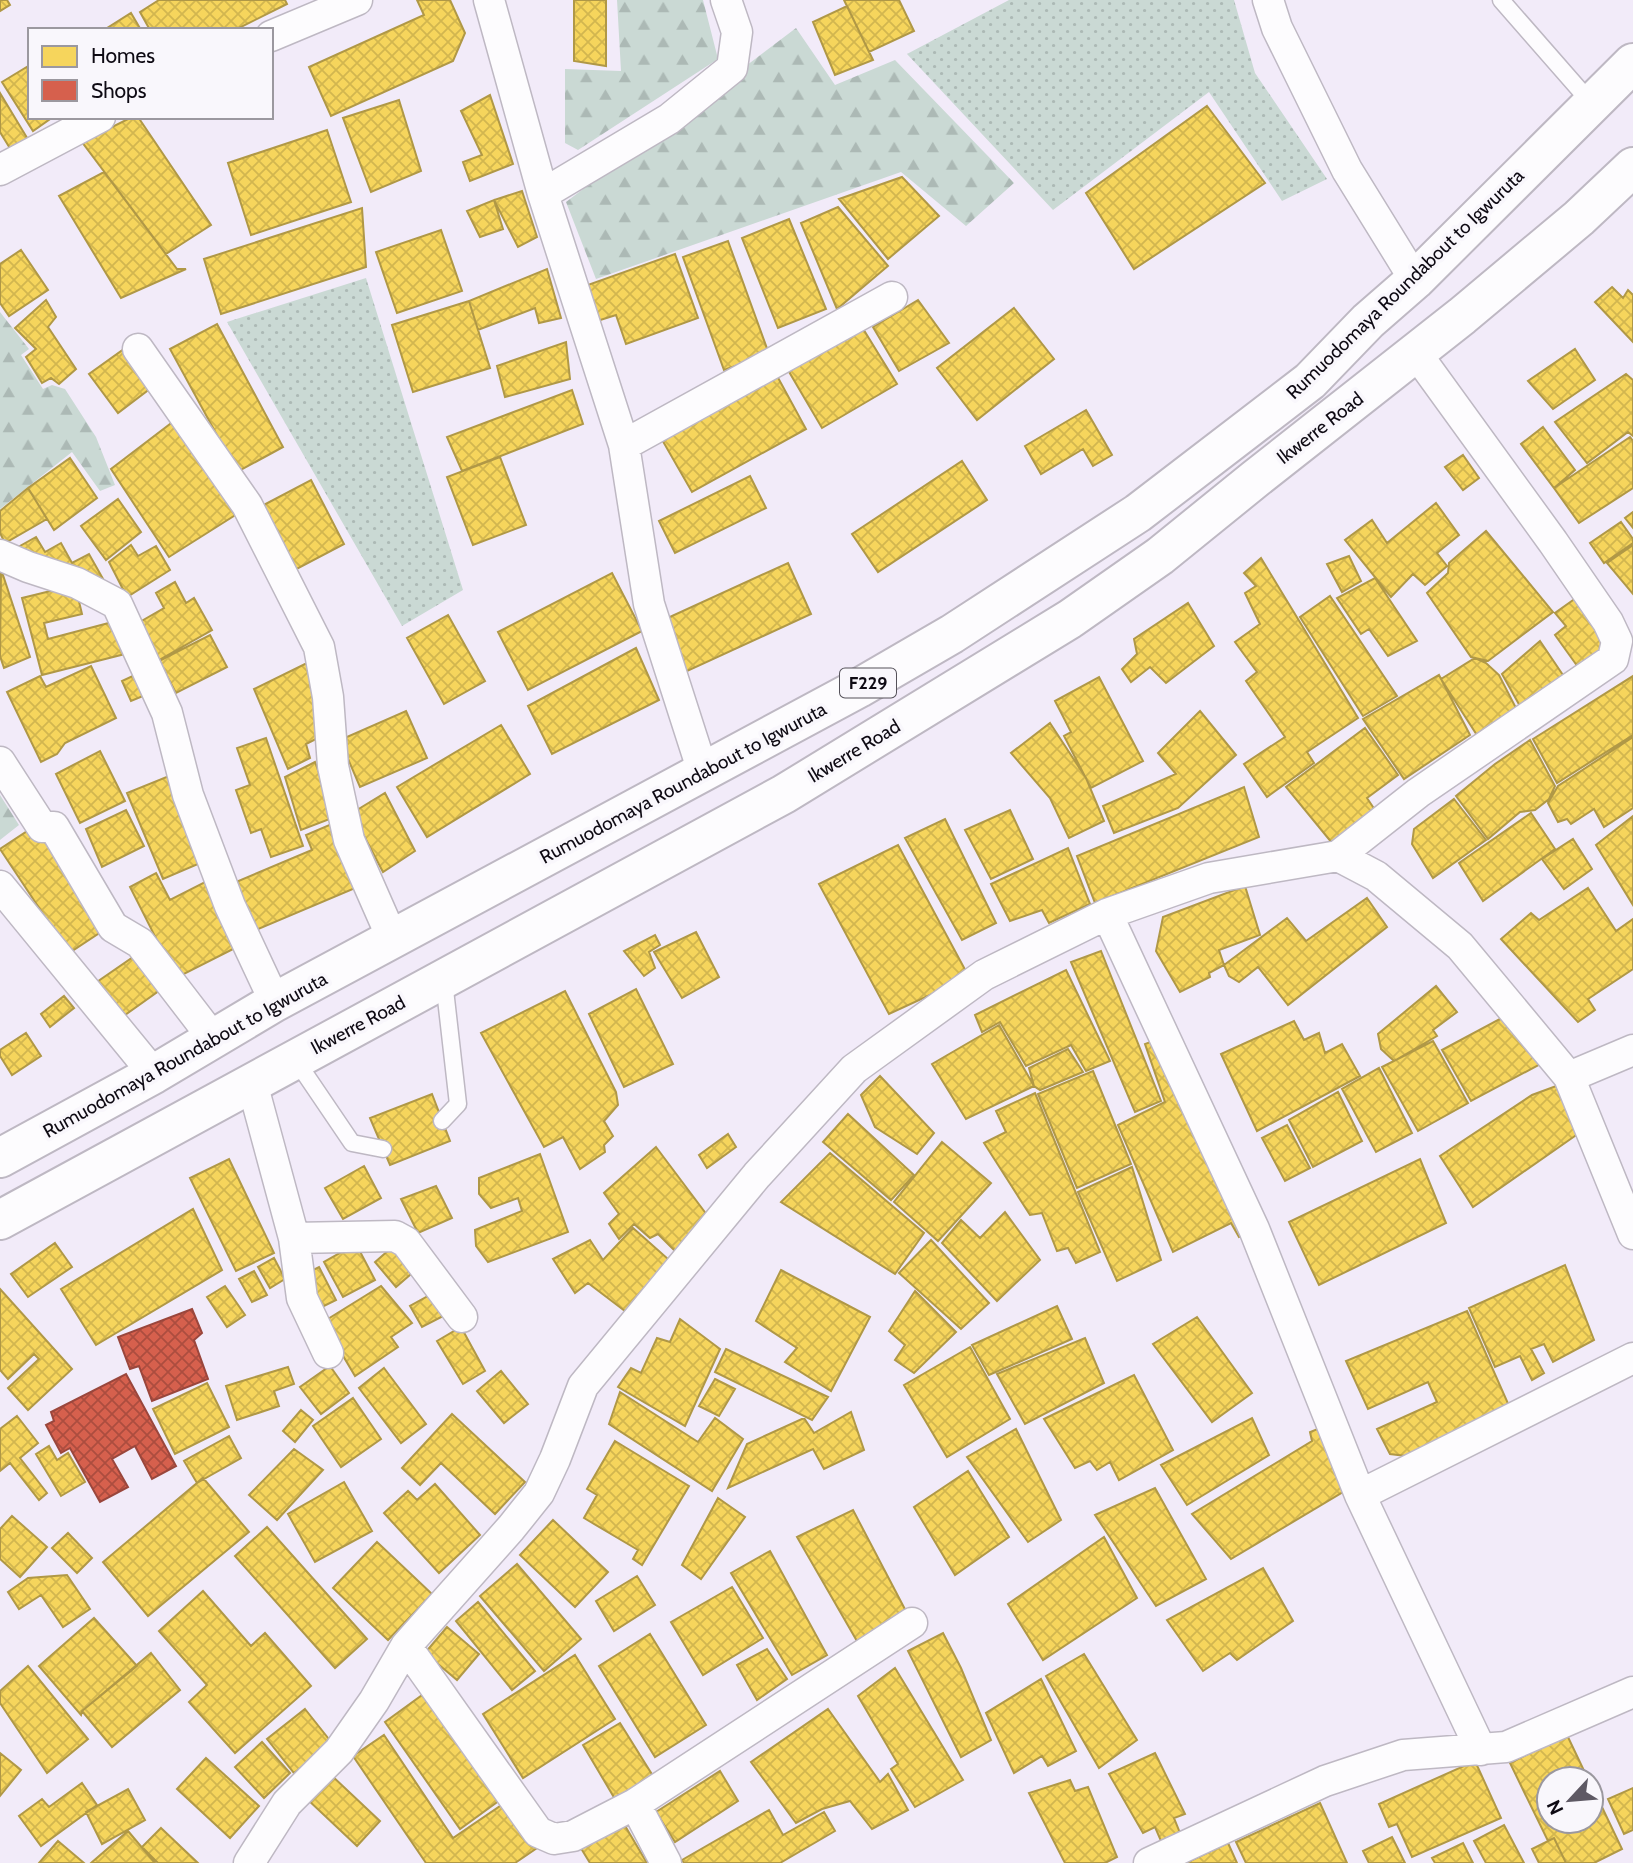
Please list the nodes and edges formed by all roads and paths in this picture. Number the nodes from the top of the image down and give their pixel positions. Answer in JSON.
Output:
{"nodes":[{"id":1,"x":357,"y":0,"type":"edge"},
{"id":2,"x":489,"y":0,"type":"edge"},
{"id":3,"x":726,"y":0,"type":"edge"},
{"id":4,"x":1268,"y":0,"type":"edge"},
{"id":5,"x":1501,"y":0,"type":"edge"},
{"id":6,"x":273,"y":35,"type":"edge"},
{"id":7,"x":1633,"y":64,"type":"edge"},
{"id":8,"x":1592,"y":104,"type":"junction"},
{"id":9,"x":96,"y":119,"type":"edge"},
{"id":10,"x":1633,"y":167,"type":"edge"},
{"id":11,"x":0,"y":170,"type":"edge"},
{"id":12,"x":543,"y":194,"type":"junction"},
{"id":13,"x":1415,"y":280,"type":"junction"},
{"id":14,"x":892,"y":297,"type":"dead end"},
{"id":15,"x":138,"y":349,"type":"dead end"},
{"id":16,"x":1416,"y":353,"type":"junction"},
{"id":17,"x":624,"y":445,"type":"junction"},
{"id":18,"x":0,"y":555,"type":"edge"},
{"id":19,"x":0,"y":762,"type":"edge"},
{"id":20,"x":703,"y":772,"type":"junction"},
{"id":21,"x":1338,"y":856,"type":"junction"},
{"id":22,"x":0,"y":886,"type":"edge"},
{"id":23,"x":1107,"y":914,"type":"junction"},
{"id":24,"x":393,"y":940,"type":"junction"},
{"id":25,"x":444,"y":978,"type":"junction"},
{"id":26,"x":275,"y":1002,"type":"junction"},
{"id":27,"x":213,"y":1038,"type":"junction"},
{"id":28,"x":1633,"y":1050,"type":"edge"},
{"id":29,"x":295,"y":1059,"type":"junction"},
{"id":30,"x":154,"y":1074,"type":"junction"},
{"id":31,"x":1569,"y":1077,"type":"junction"},
{"id":32,"x":252,"y":1083,"type":"junction"},
{"id":33,"x":442,"y":1121,"type":"dead end"},
{"id":34,"x":383,"y":1149,"type":"dead end"},
{"id":35,"x":0,"y":1158,"type":"edge"},
{"id":36,"x":0,"y":1220,"type":"edge"},
{"id":37,"x":1633,"y":1234,"type":"edge"},
{"id":38,"x":295,"y":1238,"type":"junction"},
{"id":39,"x":462,"y":1317,"type":"dead end"},
{"id":40,"x":328,"y":1353,"type":"dead end"},
{"id":41,"x":1633,"y":1358,"type":"edge"},
{"id":42,"x":1360,"y":1495,"type":"junction"},
{"id":43,"x":912,"y":1623,"type":"dead end"},
{"id":44,"x":406,"y":1646,"type":"junction"},
{"id":45,"x":1633,"y":1692,"type":"edge"},
{"id":46,"x":1481,"y":1749,"type":"junction"},
{"id":47,"x":635,"y":1804,"type":"junction"},
{"id":48,"x":249,"y":1863,"type":"edge"},
{"id":49,"x":666,"y":1863,"type":"edge"},
{"id":50,"x":1149,"y":1863,"type":"edge"}],
"edges":[{"from":1,"to":6,"type":"street"},
{"from":2,"to":12,"type":"street"},
{"from":3,"to":12,"type":"street"},
{"from":4,"to":13,"type":"street"},
{"from":5,"to":8,"type":"lane"},
{"from":7,"to":8,"type":"main road","name":"Rumuodomaya Roundabout to Igwuruta","number":"F229"},
{"from":8,"to":13,"type":"main road","name":"Rumuodomaya Roundabout to Igwuruta","number":"F229"},
{"from":9,"to":11,"type":"street"},
{"from":10,"to":16,"type":"main road","name":"Ikwerre Road","number":"F229"},
{"from":12,"to":17,"type":"street"},
{"from":13,"to":20,"type":"main road","name":"Rumuodomaya Roundabout to Igwuruta","number":"F229"},
{"from":14,"to":17,"type":"street"},
{"from":15,"to":24,"type":"street"},
{"from":16,"to":21,"type":"street"},
{"from":16,"to":25,"type":"main road","name":"Ikwerre Road","number":"F229"},
{"from":17,"to":20,"type":"street"},
{"from":18,"to":26,"type":"street"},
{"from":19,"to":27,"type":"street"},
{"from":20,"to":24,"type":"main road","name":"Rumuodomaya Roundabout to Igwuruta","number":"F229"},
{"from":21,"to":23,"type":"street"},
{"from":21,"to":31,"type":"street"},
{"from":22,"to":30,"type":"street"},
{"from":23,"to":42,"type":"street"},
{"from":23,"to":44,"type":"street"},
{"from":24,"to":26,"type":"main road","name":"Rumuodomaya Roundabout to Igwuruta","number":"F229"},
{"from":25,"to":29,"type":"main road","name":"Ikwerre Road","number":"F229"},
{"from":25,"to":33,"type":"lane"},
{"from":26,"to":27,"type":"main road","name":"Rumuodomaya Roundabout to Igwuruta","number":"F229"},
{"from":27,"to":30,"type":"main road","name":"Rumuodomaya Roundabout to Igwuruta","number":"F229"},
{"from":28,"to":31,"type":"street"},
{"from":29,"to":32,"type":"main road","name":"Ikwerre Road","number":"F229"},
{"from":29,"to":34,"type":"lane"},
{"from":30,"to":35,"type":"main road","name":"Rumuodomaya Roundabout to Igwuruta","number":"F229"},
{"from":31,"to":37,"type":"street"},
{"from":32,"to":36,"type":"main road","name":"Ikwerre Road","number":"F229"},
{"from":32,"to":38,"type":"street"},
{"from":38,"to":39,"type":"street"},
{"from":38,"to":40,"type":"street"},
{"from":41,"to":42,"type":"street"},
{"from":42,"to":46,"type":"street"},
{"from":43,"to":47,"type":"street"},
{"from":44,"to":47,"type":"street"},
{"from":44,"to":48,"type":"street"},
{"from":45,"to":46,"type":"street"},
{"from":46,"to":50,"type":"street"},
{"from":47,"to":49,"type":"street"}]}
